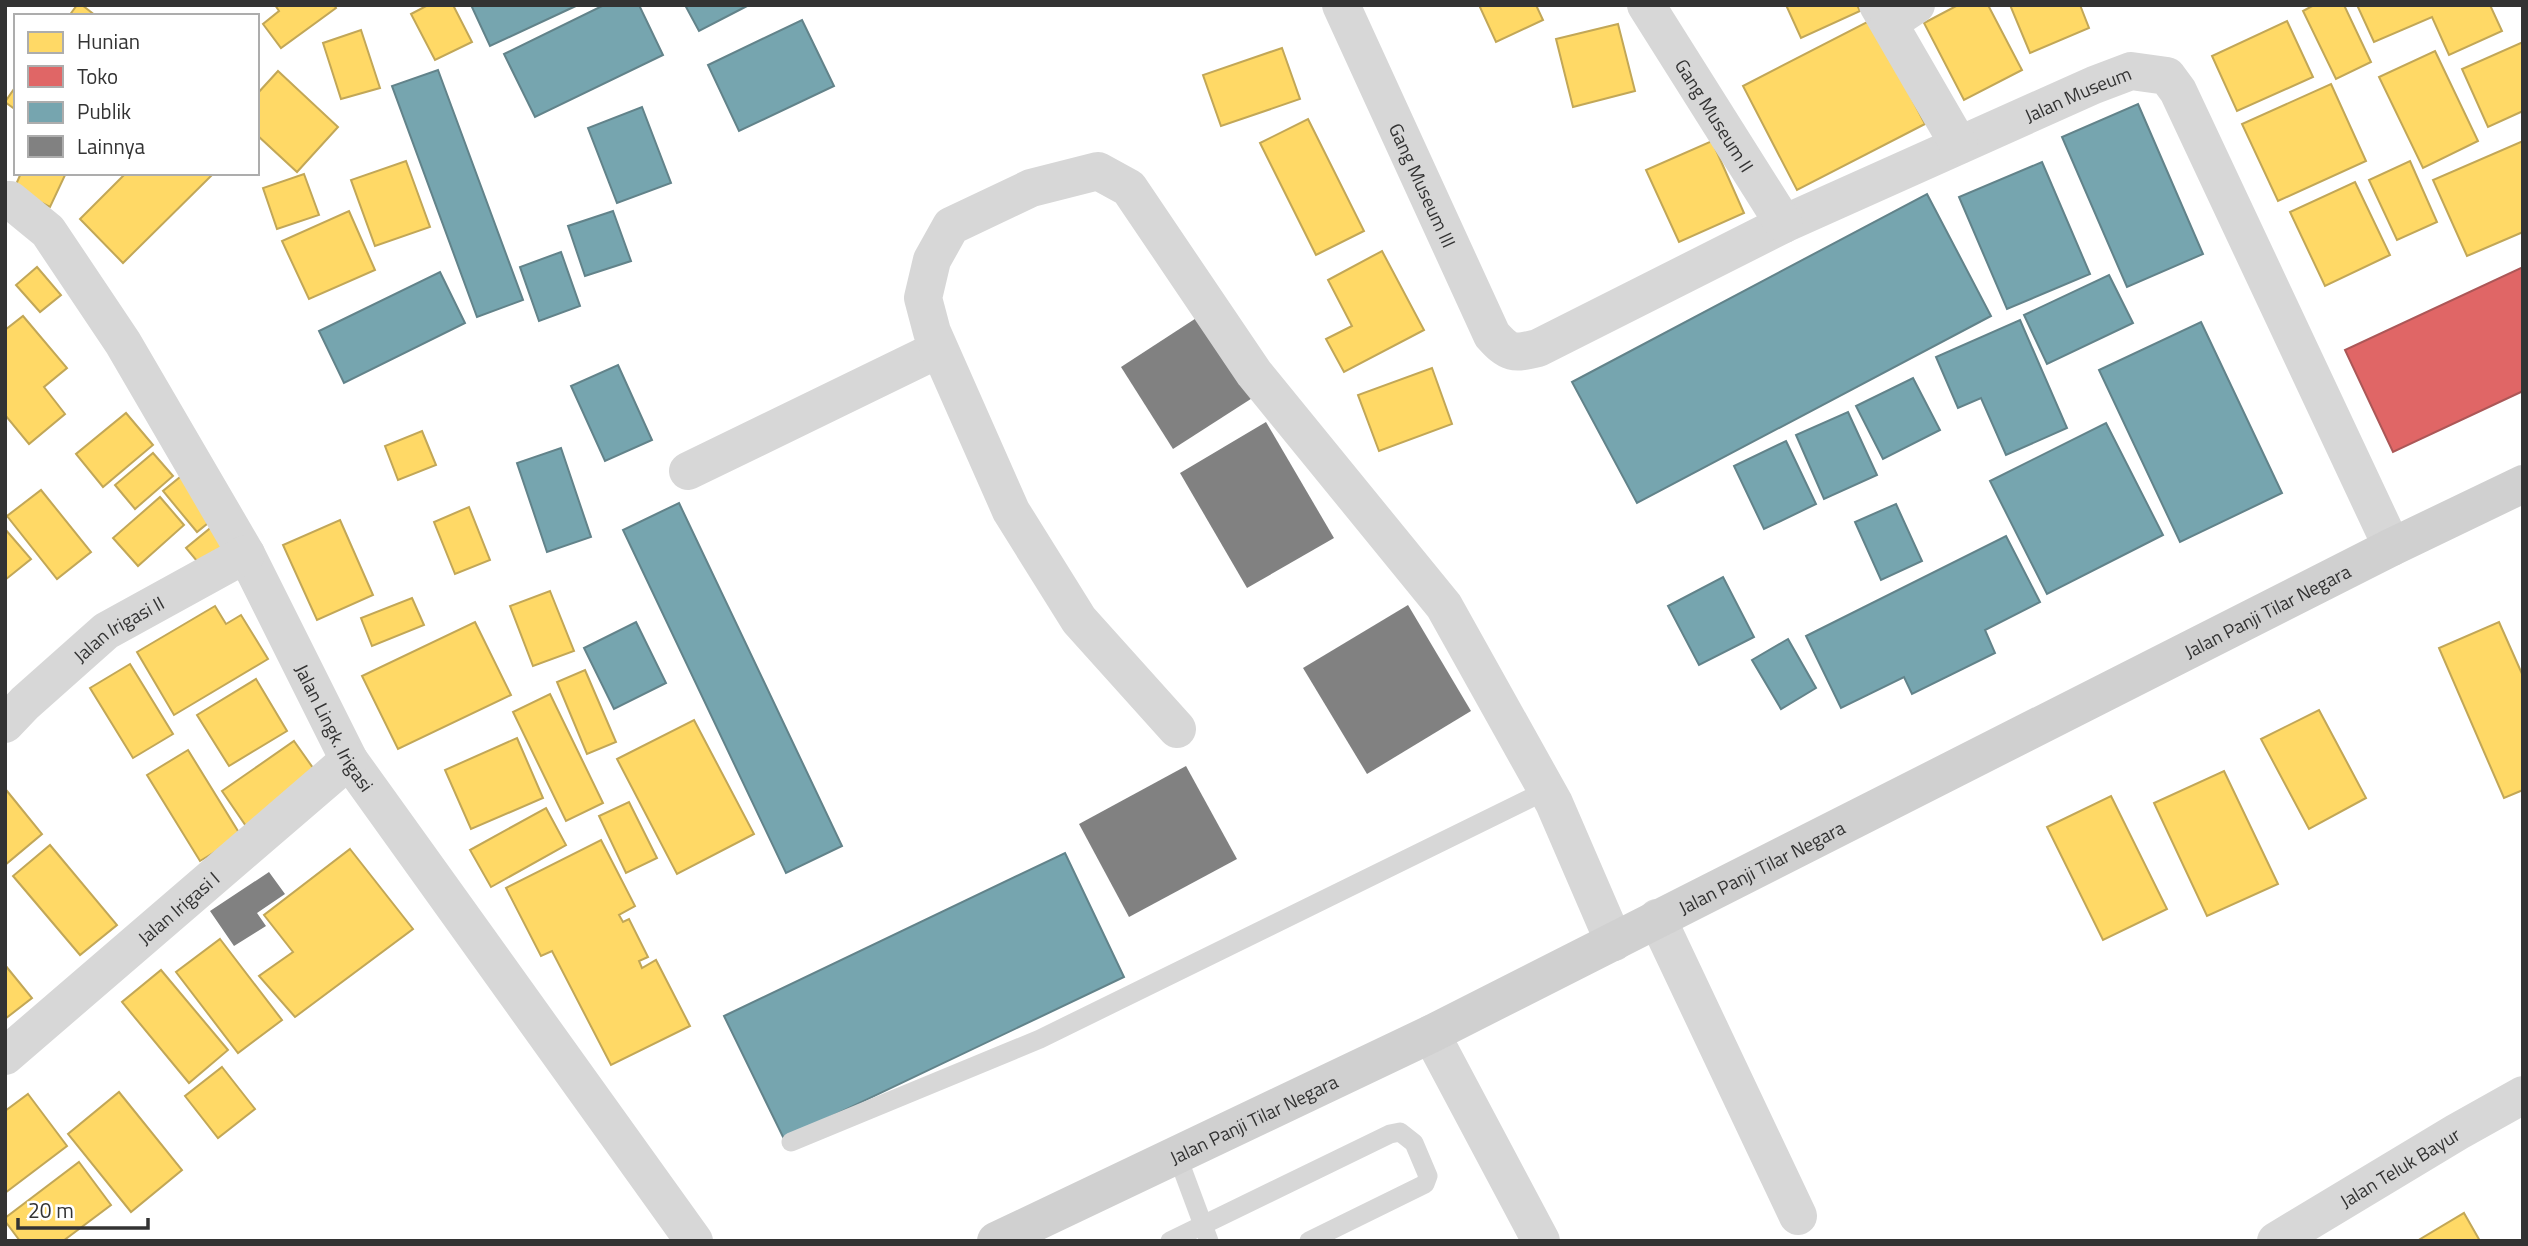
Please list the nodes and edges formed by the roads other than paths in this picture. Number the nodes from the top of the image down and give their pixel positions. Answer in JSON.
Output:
{"nodes":[{"id":1,"x":1341,"y":5,"type":"edge"},
{"id":2,"x":1646,"y":5,"type":"edge"},
{"id":3,"x":1894,"y":11,"type":"edge"},
{"id":4,"x":1959,"y":145,"type":"junction"},
{"id":5,"x":5,"y":200,"type":"edge"},
{"id":6,"x":1784,"y":224,"type":"junction"},
{"id":7,"x":939,"y":349,"type":"junction"},
{"id":8,"x":1517,"y":353,"type":"joint"},
{"id":9,"x":688,"y":471,"type":"dead end"},
{"id":10,"x":2523,"y":484,"type":"edge"},
{"id":11,"x":2392,"y":547,"type":"junction"},
{"id":12,"x":246,"y":554,"type":"junction"},
{"id":13,"x":5,"y":724,"type":"edge"},
{"id":14,"x":1177,"y":729,"type":"dead end"},
{"id":15,"x":349,"y":760,"type":"junction"},
{"id":16,"x":1547,"y":790,"type":"junction"},
{"id":17,"x":1657,"y":918,"type":"junction"},
{"id":18,"x":1614,"y":942,"type":"junction"},
{"id":19,"x":1432,"y":1034,"type":"junction"},
{"id":20,"x":5,"y":1056,"type":"edge"},
{"id":21,"x":2523,"y":1095,"type":"edge"},
{"id":22,"x":791,"y":1142,"type":"dead end"},
{"id":23,"x":1177,"y":1155,"type":"junction"},
{"id":24,"x":1798,"y":1216,"type":"dead end"},
{"id":25,"x":1206,"y":1232,"type":"edge"},
{"id":26,"x":694,"y":1241,"type":"edge"},
{"id":27,"x":996,"y":1241,"type":"edge"},
{"id":28,"x":1170,"y":1241,"type":"edge"},
{"id":29,"x":1309,"y":1241,"type":"edge"},
{"id":30,"x":1541,"y":1241,"type":"edge"},
{"id":31,"x":2276,"y":1241,"type":"edge"}],
"edges":[{"from":1,"to":8,"type":"street","name":"Gang Museum III"},
{"from":2,"to":6,"type":"street","name":"Gang Museum II"},
{"from":3,"to":4,"type":"street"},
{"from":4,"to":6,"type":"street","name":"Jalan Museum"},
{"from":4,"to":11,"type":"street","name":"Jalan Museum"},
{"from":5,"to":12,"type":"street","name":"Jalan Lingk. Irigasi"},
{"from":6,"to":8,"type":"street","name":"Jalan Museum"},
{"from":7,"to":9,"type":"street"},
{"from":7,"to":14,"type":"street"},
{"from":7,"to":16,"type":"street"},
{"from":10,"to":11,"type":"main road","name":"Jalan Panji Tilar Negara"},
{"from":11,"to":17,"type":"main road","name":"Jalan Panji Tilar Negara"},
{"from":12,"to":13,"type":"street","name":"Jalan Irigasi II"},
{"from":12,"to":15,"type":"street","name":"Jalan Lingk. Irigasi"},
{"from":15,"to":20,"type":"street","name":"Jalan Irigasi I"},
{"from":15,"to":26,"type":"street","name":"Jalan Lingk. Irigasi"},
{"from":16,"to":18,"type":"street"},
{"from":16,"to":22,"type":"lane"},
{"from":17,"to":18,"type":"main road","name":"Jalan Panji Tilar Negara"},
{"from":17,"to":24,"type":"street"},
{"from":18,"to":19,"type":"main road","name":"Jalan Panji Tilar Negara"},
{"from":19,"to":23,"type":"main road","name":"Jalan Panji Tilar Negara"},
{"from":19,"to":30,"type":"street"},
{"from":21,"to":31,"type":"street","name":"Jalan Teluk Bayur"},
{"from":23,"to":25,"type":"lane"},
{"from":23,"to":27,"type":"main road","name":"Jalan Panji Tilar Negara"},
{"from":25,"to":28,"type":"lane"},
{"from":25,"to":29,"type":"lane"}]}
